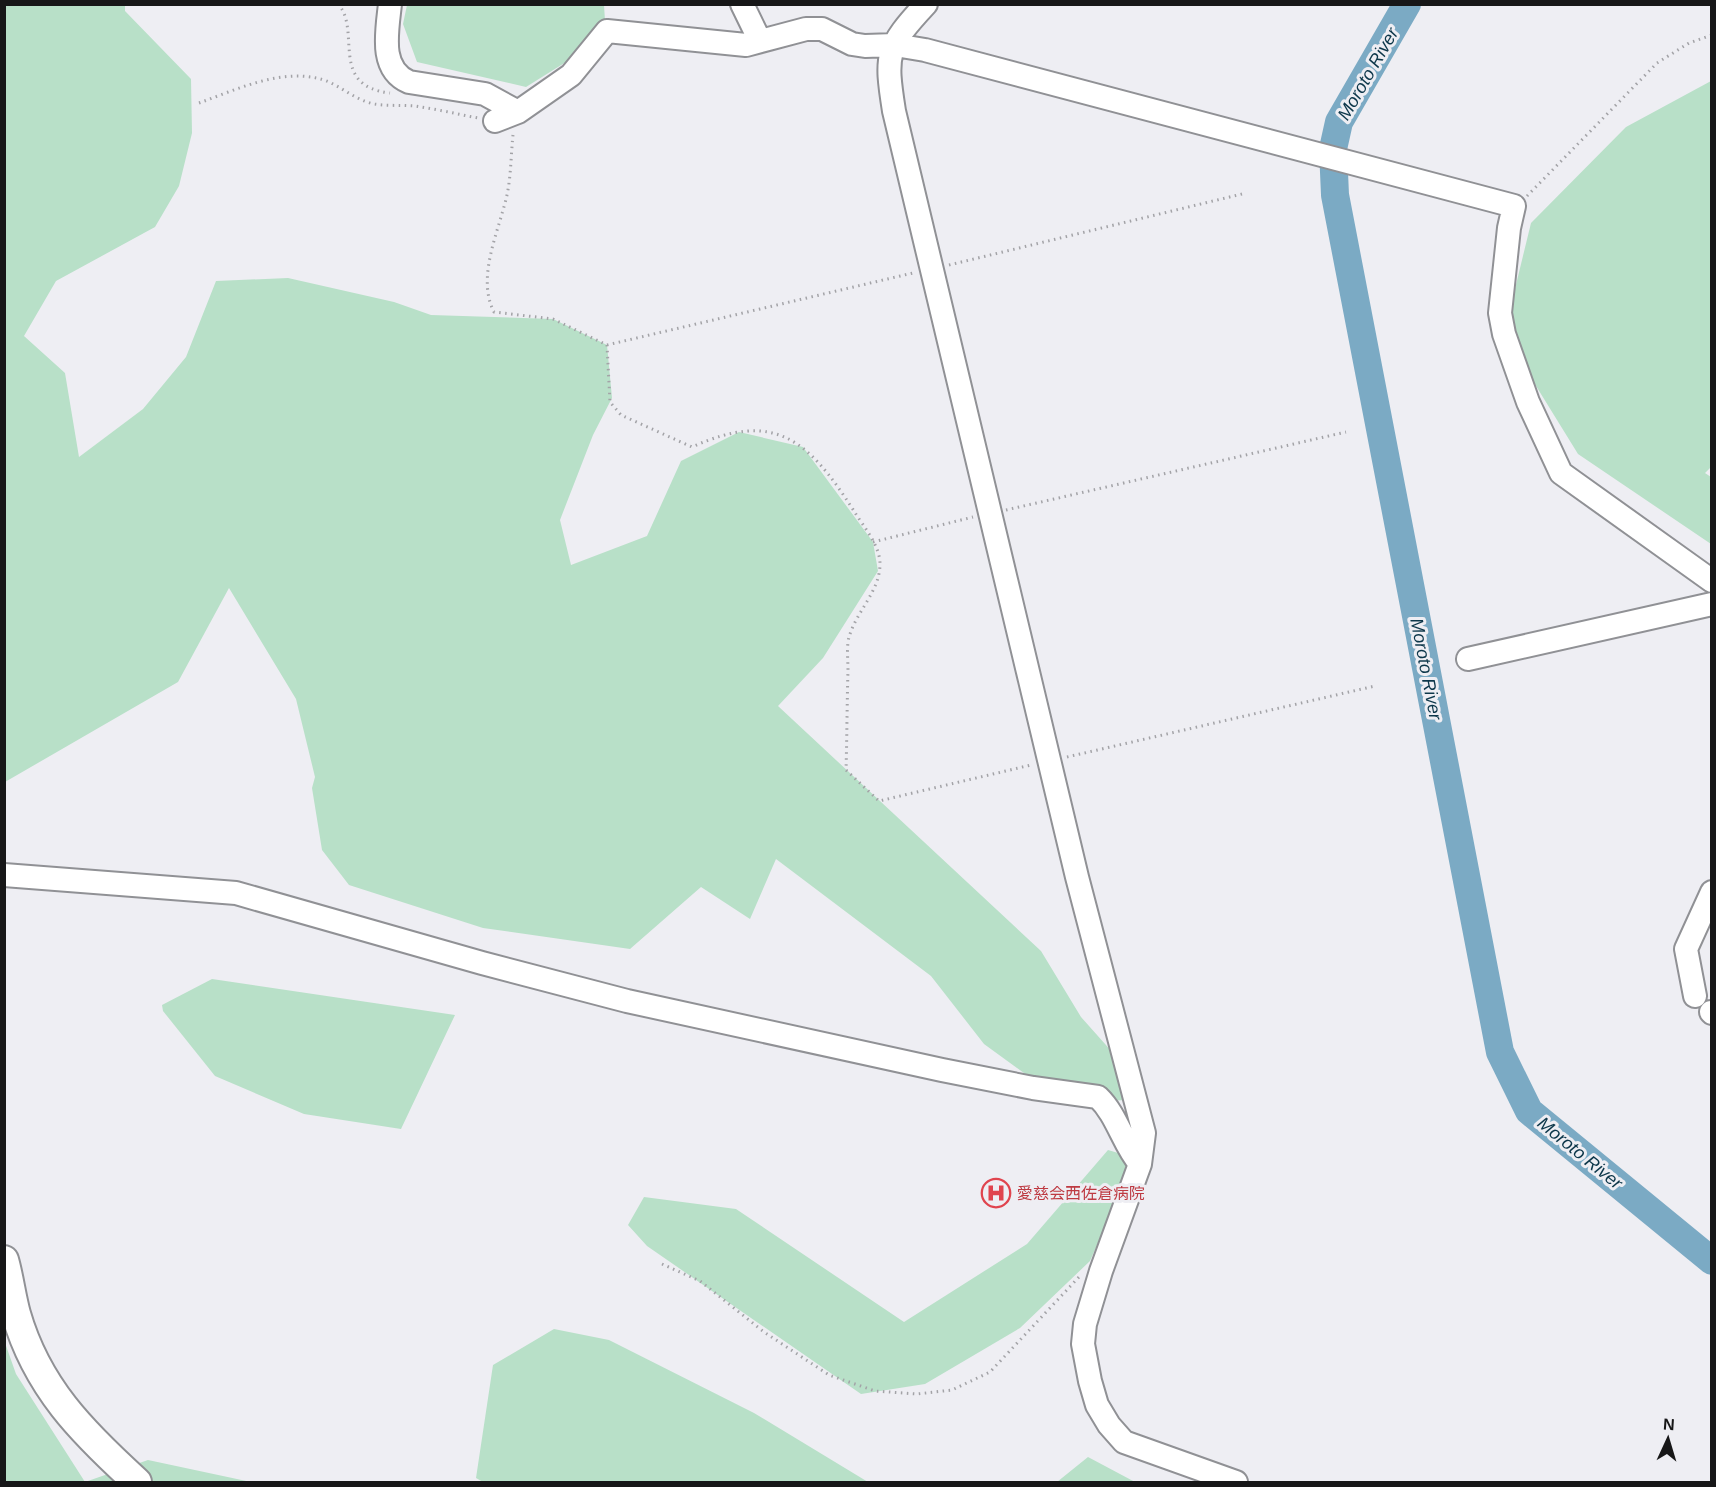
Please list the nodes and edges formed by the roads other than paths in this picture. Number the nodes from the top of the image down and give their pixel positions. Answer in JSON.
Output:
{"nodes":[{"id":1,"x":390,"y":4,"type":"edge"},
{"id":2,"x":742,"y":4,"type":"edge"},
{"id":3,"x":926,"y":4,"type":"edge"},
{"id":4,"x":760,"y":41,"type":"junction"},
{"id":5,"x":895,"y":45,"type":"junction"},
{"id":6,"x":518,"y":112,"type":"junction"},
{"id":7,"x":495,"y":121,"type":"road end"},
{"id":8,"x":1712,"y":581,"type":"edge"},
{"id":9,"x":1712,"y":604,"type":"edge"},
{"id":10,"x":1468,"y":659,"type":"dead end"},
{"id":11,"x":4,"y":875,"type":"edge"},
{"id":12,"x":1712,"y":892,"type":"edge"},
{"id":13,"x":1706,"y":1007,"type":"edge"},
{"id":14,"x":1140,"y":1164,"type":"junction"},
{"id":15,"x":4,"y":1260,"type":"edge"},
{"id":16,"x":137,"y":1482,"type":"edge"},
{"id":17,"x":1236,"y":1482,"type":"edge"}],
"edges":[{"from":1,"to":6,"type":"street"},
{"from":2,"to":4,"type":"street"},
{"from":3,"to":5,"type":"street"},
{"from":4,"to":5,"type":"street"},
{"from":4,"to":6,"type":"street"},
{"from":5,"to":8,"type":"street"},
{"from":5,"to":14,"type":"street"},
{"from":6,"to":7,"type":"street"},
{"from":9,"to":10,"type":"street"},
{"from":11,"to":14,"type":"street"},
{"from":12,"to":13,"type":"street"},
{"from":14,"to":17,"type":"street"},
{"from":15,"to":16,"type":"main road"}]}
